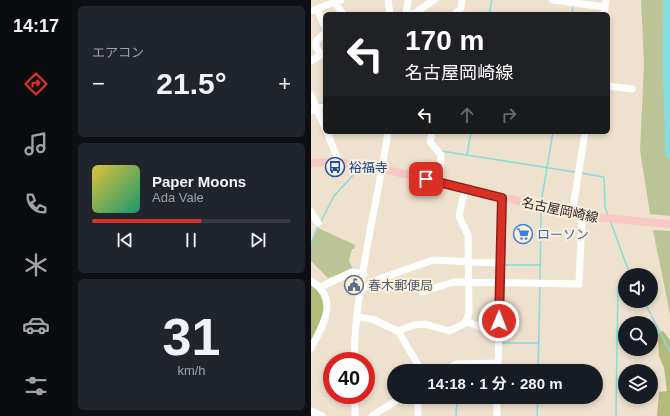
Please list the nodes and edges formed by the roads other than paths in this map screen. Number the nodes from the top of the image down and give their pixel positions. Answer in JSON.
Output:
{"nodes":[{"id":1,"x":388,"y":0,"type":"edge"},
{"id":2,"x":408,"y":0,"type":"edge"},
{"id":3,"x":434,"y":0,"type":"edge"},
{"id":4,"x":462,"y":0,"type":"edge"},
{"id":5,"x":552,"y":0,"type":"edge"},
{"id":6,"x":337,"y":1,"type":"edge"},
{"id":7,"x":605,"y":7,"type":"edge"},
{"id":8,"x":314,"y":10,"type":"edge"},
{"id":9,"x":342,"y":12,"type":"edge"},
{"id":10,"x":390,"y":12,"type":"edge"},
{"id":11,"x":407,"y":12,"type":"edge"},
{"id":12,"x":416,"y":12,"type":"edge"},
{"id":13,"x":457,"y":12,"type":"edge"},
{"id":14,"x":323,"y":24,"type":"edge"},
{"id":15,"x":323,"y":35,"type":"edge"},
{"id":16,"x":323,"y":54,"type":"edge"},
{"id":17,"x":311,"y":61,"type":"edge"},
{"id":18,"x":610,"y":86,"type":"edge"},
{"id":19,"x":632,"y":89,"type":"dead end"},
{"id":20,"x":311,"y":95,"type":"edge"},
{"id":21,"x":314,"y":110,"type":"edge"},
{"id":22,"x":323,"y":125,"type":"edge"},
{"id":23,"x":328,"y":134,"type":"edge"},
{"id":24,"x":388,"y":134,"type":"edge"},
{"id":25,"x":432,"y":134,"type":"edge"},
{"id":26,"x":585,"y":134,"type":"edge"},
{"id":27,"x":339,"y":162,"type":"junction"},
{"id":28,"x":311,"y":163,"type":"edge"},
{"id":29,"x":383,"y":169,"type":"junction"},
{"id":30,"x":441,"y":183,"type":"junction"},
{"id":31,"x":465,"y":189,"type":"junction"},
{"id":32,"x":502,"y":198,"type":"junction"},
{"id":33,"x":311,"y":212,"type":"edge"},
{"id":34,"x":572,"y":214,"type":"junction"},
{"id":35,"x":582,"y":216,"type":"junction"},
{"id":36,"x":318,"y":223,"type":"dead end"},
{"id":37,"x":670,"y":224,"type":"edge"},
{"id":38,"x":469,"y":262,"type":"junction"},
{"id":39,"x":499,"y":263,"type":"junction"},
{"id":40,"x":364,"y":274,"type":"junction"},
{"id":41,"x":311,"y":281,"type":"edge"},
{"id":42,"x":469,"y":281,"type":"junction"},
{"id":43,"x":499,"y":282,"type":"junction"},
{"id":44,"x":321,"y":287,"type":"junction"},
{"id":45,"x":361,"y":290,"type":"junction"},
{"id":46,"x":423,"y":292,"type":"dead end"},
{"id":47,"x":357,"y":317,"type":"junction"},
{"id":48,"x":466,"y":321,"type":"junction"},
{"id":49,"x":398,"y":331,"type":"junction"},
{"id":50,"x":498,"y":334,"type":"junction"},
{"id":51,"x":311,"y":348,"type":"edge"},
{"id":52,"x":355,"y":352,"type":"edge"},
{"id":53,"x":418,"y":364,"type":"edge"},
{"id":54,"x":498,"y":364,"type":"edge"},
{"id":55,"x":355,"y":404,"type":"edge"},
{"id":56,"x":391,"y":404,"type":"edge"},
{"id":57,"x":418,"y":404,"type":"edge"},
{"id":58,"x":497,"y":404,"type":"edge"},
{"id":59,"x":311,"y":411,"type":"edge"},
{"id":60,"x":321,"y":416,"type":"edge"},
{"id":61,"x":355,"y":416,"type":"edge"},
{"id":62,"x":372,"y":416,"type":"edge"},
{"id":63,"x":418,"y":416,"type":"edge"},
{"id":64,"x":497,"y":416,"type":"edge"}],
"edges":[{"from":1,"to":10,"type":"street"},
{"from":2,"to":11,"type":"street"},
{"from":3,"to":12,"type":"street"},
{"from":4,"to":13,"type":"street"},
{"from":5,"to":7,"type":"street"},
{"from":6,"to":8,"type":"street"},
{"from":6,"to":9,"type":"street"},
{"from":8,"to":14,"type":"street"},
{"from":15,"to":16,"type":"street"},
{"from":16,"to":17,"type":"street"},
{"from":18,"to":19,"type":"street"},
{"from":20,"to":21,"type":"street"},
{"from":21,"to":22,"type":"street"},
{"from":23,"to":27,"type":"street"},
{"from":24,"to":29,"type":"street"},
{"from":25,"to":30,"type":"street"},
{"from":26,"to":34,"type":"street"},
{"from":27,"to":28,"type":"main road","name":"名古屋岡崎線"},
{"from":27,"to":29,"type":"main road","name":"名古屋岡崎線"},
{"from":29,"to":30,"type":"main road","name":"名古屋岡崎線"},
{"from":29,"to":40,"type":"street"},
{"from":30,"to":31,"type":"main road","name":"名古屋岡崎線"},
{"from":31,"to":32,"type":"main road","name":"名古屋岡崎線"},
{"from":31,"to":38,"type":"street"},
{"from":32,"to":34,"type":"main road","name":"名古屋岡崎線"},
{"from":32,"to":39,"type":"street"},
{"from":33,"to":36,"type":"street"},
{"from":34,"to":35,"type":"main road","name":"名古屋岡崎線"},
{"from":35,"to":37,"type":"main road","name":"名古屋岡崎線"},
{"from":35,"to":43,"type":"street"},
{"from":38,"to":39,"type":"street"},
{"from":38,"to":42,"type":"street"},
{"from":38,"to":45,"type":"street"},
{"from":39,"to":43,"type":"street"},
{"from":40,"to":44,"type":"street"},
{"from":40,"to":45,"type":"street"},
{"from":41,"to":44,"type":"street"},
{"from":42,"to":43,"type":"street"},
{"from":42,"to":46,"type":"street"},
{"from":42,"to":48,"type":"street"},
{"from":43,"to":50,"type":"street"},
{"from":44,"to":51,"type":"street"},
{"from":45,"to":47,"type":"street"},
{"from":47,"to":49,"type":"street"},
{"from":47,"to":52,"type":"street"},
{"from":48,"to":49,"type":"street"},
{"from":48,"to":50,"type":"street"},
{"from":49,"to":53,"type":"street"},
{"from":50,"to":54,"type":"street"},
{"from":55,"to":61,"type":"street"},
{"from":56,"to":62,"type":"street"},
{"from":57,"to":63,"type":"street"},
{"from":58,"to":64,"type":"street"},
{"from":59,"to":60,"type":"street"}]}
